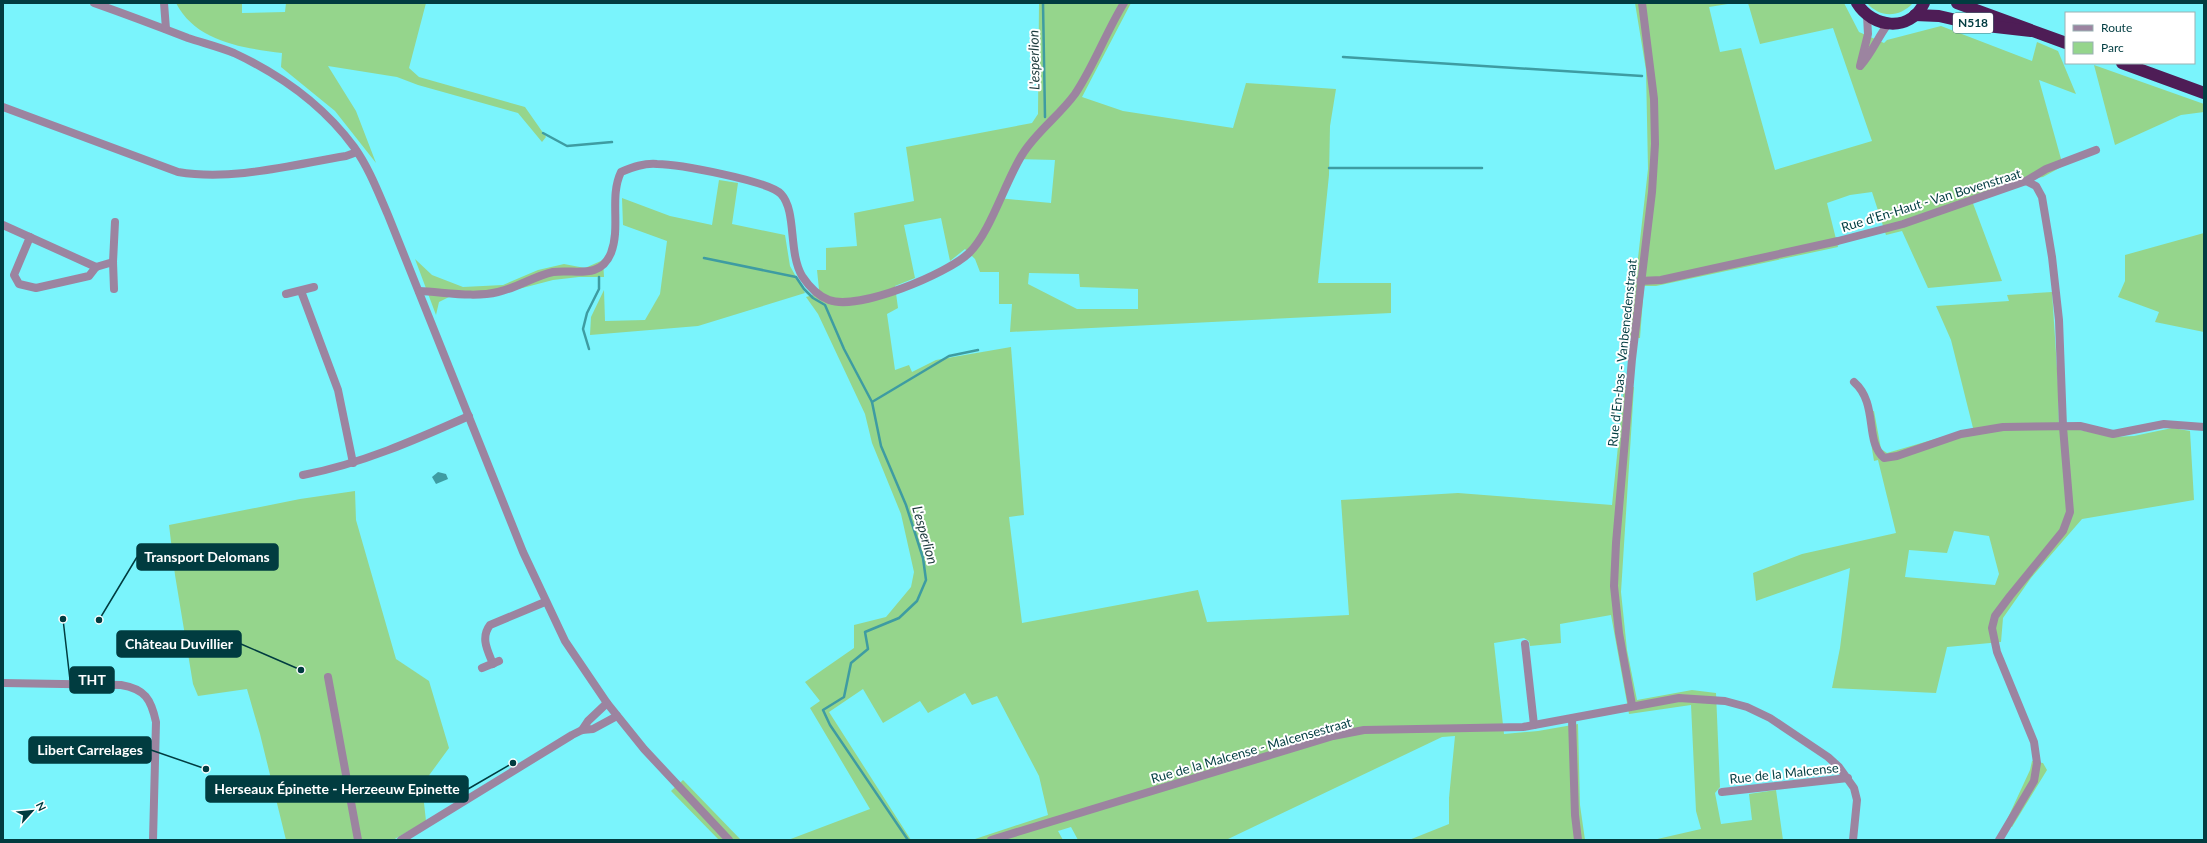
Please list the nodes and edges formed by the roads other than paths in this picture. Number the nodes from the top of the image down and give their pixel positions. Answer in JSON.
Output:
{"nodes":[{"id":1,"x":94,"y":3,"type":"edge"},
{"id":2,"x":164,"y":3,"type":"edge"},
{"id":3,"x":1124,"y":3,"type":"edge"},
{"id":4,"x":1642,"y":3,"type":"edge"},
{"id":5,"x":1857,"y":3,"type":"edge"},
{"id":6,"x":1924,"y":3,"type":"edge"},
{"id":7,"x":1957,"y":3,"type":"edge"},
{"id":8,"x":1915,"y":15,"type":"junction"},
{"id":9,"x":1867,"y":16,"type":"junction"},
{"id":10,"x":1888,"y":24,"type":"junction"},
{"id":11,"x":166,"y":29,"type":"junction"},
{"id":12,"x":2031,"y":31,"type":"junction"},
{"id":13,"x":2065,"y":43,"type":"edge"},
{"id":14,"x":2125,"y":64,"type":"edge"},
{"id":15,"x":2204,"y":93,"type":"edge"},
{"id":16,"x":3,"y":107,"type":"edge"},
{"id":17,"x":2096,"y":150,"type":"dead end"},
{"id":18,"x":357,"y":152,"type":"junction"},
{"id":19,"x":2026,"y":182,"type":"junction"},
{"id":20,"x":115,"y":222,"type":"dead end"},
{"id":21,"x":3,"y":225,"type":"edge"},
{"id":22,"x":30,"y":237,"type":"junction"},
{"id":23,"x":113,"y":262,"type":"junction"},
{"id":24,"x":96,"y":267,"type":"junction"},
{"id":25,"x":1640,"y":281,"type":"junction"},
{"id":26,"x":314,"y":287,"type":"dead end"},
{"id":27,"x":114,"y":289,"type":"dead end"},
{"id":28,"x":301,"y":291,"type":"junction"},
{"id":29,"x":419,"y":291,"type":"junction"},
{"id":30,"x":286,"y":294,"type":"dead end"},
{"id":31,"x":1854,"y":382,"type":"dead end"},
{"id":32,"x":469,"y":416,"type":"junction"},
{"id":33,"x":2063,"y":427,"type":"junction"},
{"id":34,"x":2204,"y":427,"type":"edge"},
{"id":35,"x":353,"y":463,"type":"junction"},
{"id":36,"x":303,"y":475,"type":"dead end"},
{"id":37,"x":545,"y":602,"type":"junction"},
{"id":38,"x":1525,"y":644,"type":"dead end"},
{"id":39,"x":482,"y":668,"type":"dead end"},
{"id":40,"x":328,"y":677,"type":"dead end"},
{"id":41,"x":3,"y":683,"type":"edge"},
{"id":42,"x":608,"y":703,"type":"junction"},
{"id":43,"x":1632,"y":705,"type":"junction"},
{"id":44,"x":617,"y":716,"type":"junction"},
{"id":45,"x":1572,"y":719,"type":"junction"},
{"id":46,"x":1534,"y":725,"type":"junction"},
{"id":47,"x":582,"y":730,"type":"junction"},
{"id":48,"x":1848,"y":778,"type":"junction"},
{"id":49,"x":1722,"y":792,"type":"dead end"},
{"id":50,"x":153,"y":840,"type":"edge"},
{"id":51,"x":358,"y":840,"type":"edge"},
{"id":52,"x":401,"y":840,"type":"edge"},
{"id":53,"x":729,"y":840,"type":"edge"},
{"id":54,"x":991,"y":840,"type":"edge"},
{"id":55,"x":1578,"y":840,"type":"edge"},
{"id":56,"x":1853,"y":840,"type":"edge"},
{"id":57,"x":2000,"y":840,"type":"edge"}],
"edges":[{"from":1,"to":11,"type":"street"},
{"from":2,"to":11,"type":"street"},
{"from":3,"to":29,"type":"street"},
{"from":4,"to":25,"type":"street","name":"Rue d'En-bas - Vanbenedenstraat"},
{"from":5,"to":9,"type":"highway"},
{"from":6,"to":8,"type":"highway","number":"N518"},
{"from":7,"to":12,"type":"highway","number":"N518"},
{"from":8,"to":10,"type":"highway","number":"N518"},
{"from":8,"to":12,"type":"highway","number":"N518"},
{"from":9,"to":10,"type":"highway"},
{"from":9,"to":10,"type":"street"},
{"from":11,"to":18,"type":"street"},
{"from":12,"to":13,"type":"highway","number":"N518"},
{"from":14,"to":15,"type":"highway"},
{"from":16,"to":18,"type":"street"},
{"from":17,"to":19,"type":"street"},
{"from":18,"to":29,"type":"street"},
{"from":19,"to":25,"type":"street","name":"Rue d'En-Haut - Van Bovenstraat"},
{"from":19,"to":33,"type":"street","name":"Rue d'En-Haut - Van Bovenstraat"},
{"from":20,"to":23,"type":"street"},
{"from":21,"to":22,"type":"street"},
{"from":22,"to":24,"type":"street"},
{"from":22,"to":24,"type":"street"},
{"from":23,"to":24,"type":"street"},
{"from":23,"to":27,"type":"street"},
{"from":25,"to":43,"type":"street","name":"Rue d'En-bas - Vanbenedenstraat"},
{"from":26,"to":28,"type":"street"},
{"from":28,"to":30,"type":"street"},
{"from":28,"to":35,"type":"street"},
{"from":29,"to":32,"type":"street"},
{"from":31,"to":33,"type":"street"},
{"from":32,"to":35,"type":"street"},
{"from":32,"to":37,"type":"street"},
{"from":33,"to":34,"type":"street"},
{"from":33,"to":57,"type":"street","name":"Rue d'En-Haut - Van Bovenstraat"},
{"from":35,"to":36,"type":"street"},
{"from":37,"to":39,"type":"street"},
{"from":37,"to":42,"type":"street"},
{"from":38,"to":46,"type":"street"},
{"from":40,"to":51,"type":"street"},
{"from":41,"to":50,"type":"street"},
{"from":42,"to":44,"type":"street"},
{"from":42,"to":47,"type":"street"},
{"from":43,"to":45,"type":"street","name":"Rue de la Malcense - Malcensestraat"},
{"from":43,"to":48,"type":"street","name":"Rue de la Malcense - Malcensestraat"},
{"from":44,"to":47,"type":"street"},
{"from":44,"to":53,"type":"street"},
{"from":45,"to":46,"type":"street","name":"Rue de la Malcense - Malcensestraat"},
{"from":45,"to":55,"type":"street"},
{"from":46,"to":54,"type":"street","name":"Rue de la Malcense - Malcensestraat"},
{"from":47,"to":52,"type":"street"},
{"from":48,"to":49,"type":"street","name":"Rue de la Malcense"},
{"from":48,"to":56,"type":"street","name":"Rue de la Malcense - Malcensestraat"}]}
